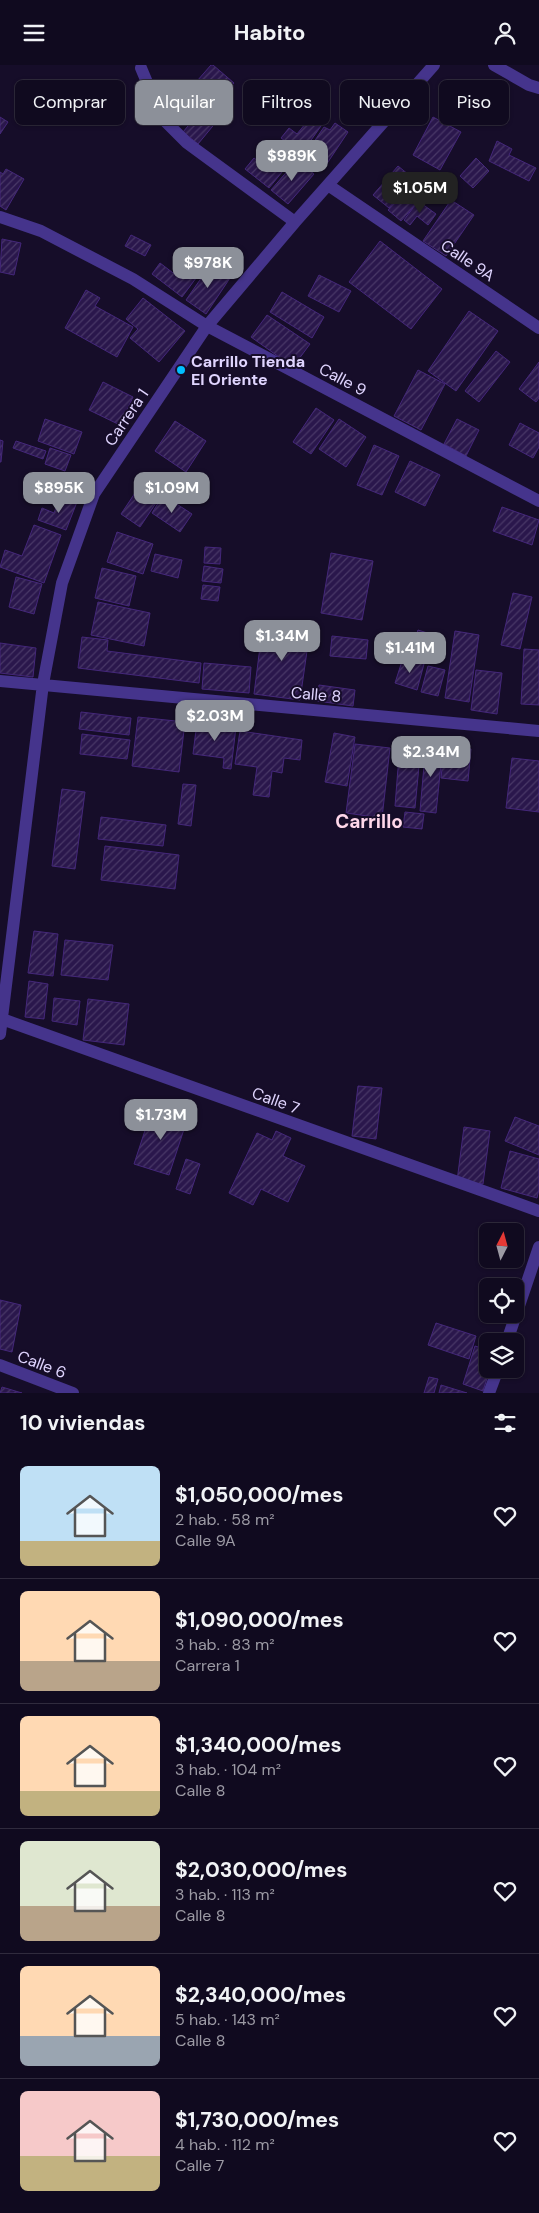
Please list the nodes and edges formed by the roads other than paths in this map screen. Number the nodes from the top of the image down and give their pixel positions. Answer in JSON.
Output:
{"nodes":[{"id":1,"x":434,"y":65,"type":"edge"},
{"id":2,"x":494,"y":65,"type":"edge"},
{"id":3,"x":141,"y":68,"type":"dead end"},
{"id":4,"x":539,"y":88,"type":"edge"},
{"id":5,"x":328,"y":185,"type":"junction"},
{"id":6,"x":0,"y":217,"type":"edge"},
{"id":7,"x":295,"y":222,"type":"junction"},
{"id":8,"x":207,"y":326,"type":"junction"},
{"id":9,"x":539,"y":327,"type":"edge"},
{"id":10,"x":539,"y":501,"type":"edge"},
{"id":11,"x":0,"y":681,"type":"edge"},
{"id":12,"x":43,"y":684,"type":"junction"},
{"id":13,"x":539,"y":731,"type":"edge"},
{"id":14,"x":2,"y":1019,"type":"junction"},
{"id":15,"x":0,"y":1034,"type":"edge"},
{"id":16,"x":539,"y":1211,"type":"edge"},
{"id":17,"x":539,"y":1247,"type":"edge"},
{"id":18,"x":510,"y":1333,"type":"edge"},
{"id":19,"x":0,"y":1365,"type":"edge"},
{"id":20,"x":495,"y":1378,"type":"edge"},
{"id":21,"x":73,"y":1393,"type":"edge"},
{"id":22,"x":489,"y":1393,"type":"edge"}],
"edges":[{"from":1,"to":5,"type":"street","name":"Carrera 1"},
{"from":2,"to":4,"type":"street"},
{"from":3,"to":7,"type":"street"},
{"from":5,"to":7,"type":"street","name":"Carrera 1"},
{"from":5,"to":9,"type":"street","name":"Calle 9A"},
{"from":6,"to":8,"type":"street","name":"Calle 9"},
{"from":7,"to":8,"type":"street","name":"Carrera 1"},
{"from":8,"to":10,"type":"street","name":"Calle 9"},
{"from":8,"to":12,"type":"street","name":"Carrera 1"},
{"from":11,"to":12,"type":"street","name":"Calle 8"},
{"from":12,"to":13,"type":"street","name":"Calle 8"},
{"from":12,"to":14,"type":"street","name":"Carrera 1"},
{"from":14,"to":15,"type":"street","name":"Carrera 1"},
{"from":14,"to":16,"type":"street","name":"Calle 7"},
{"from":17,"to":18,"type":"street"},
{"from":19,"to":21,"type":"street","name":"Calle 6"},
{"from":20,"to":22,"type":"street"}]}
